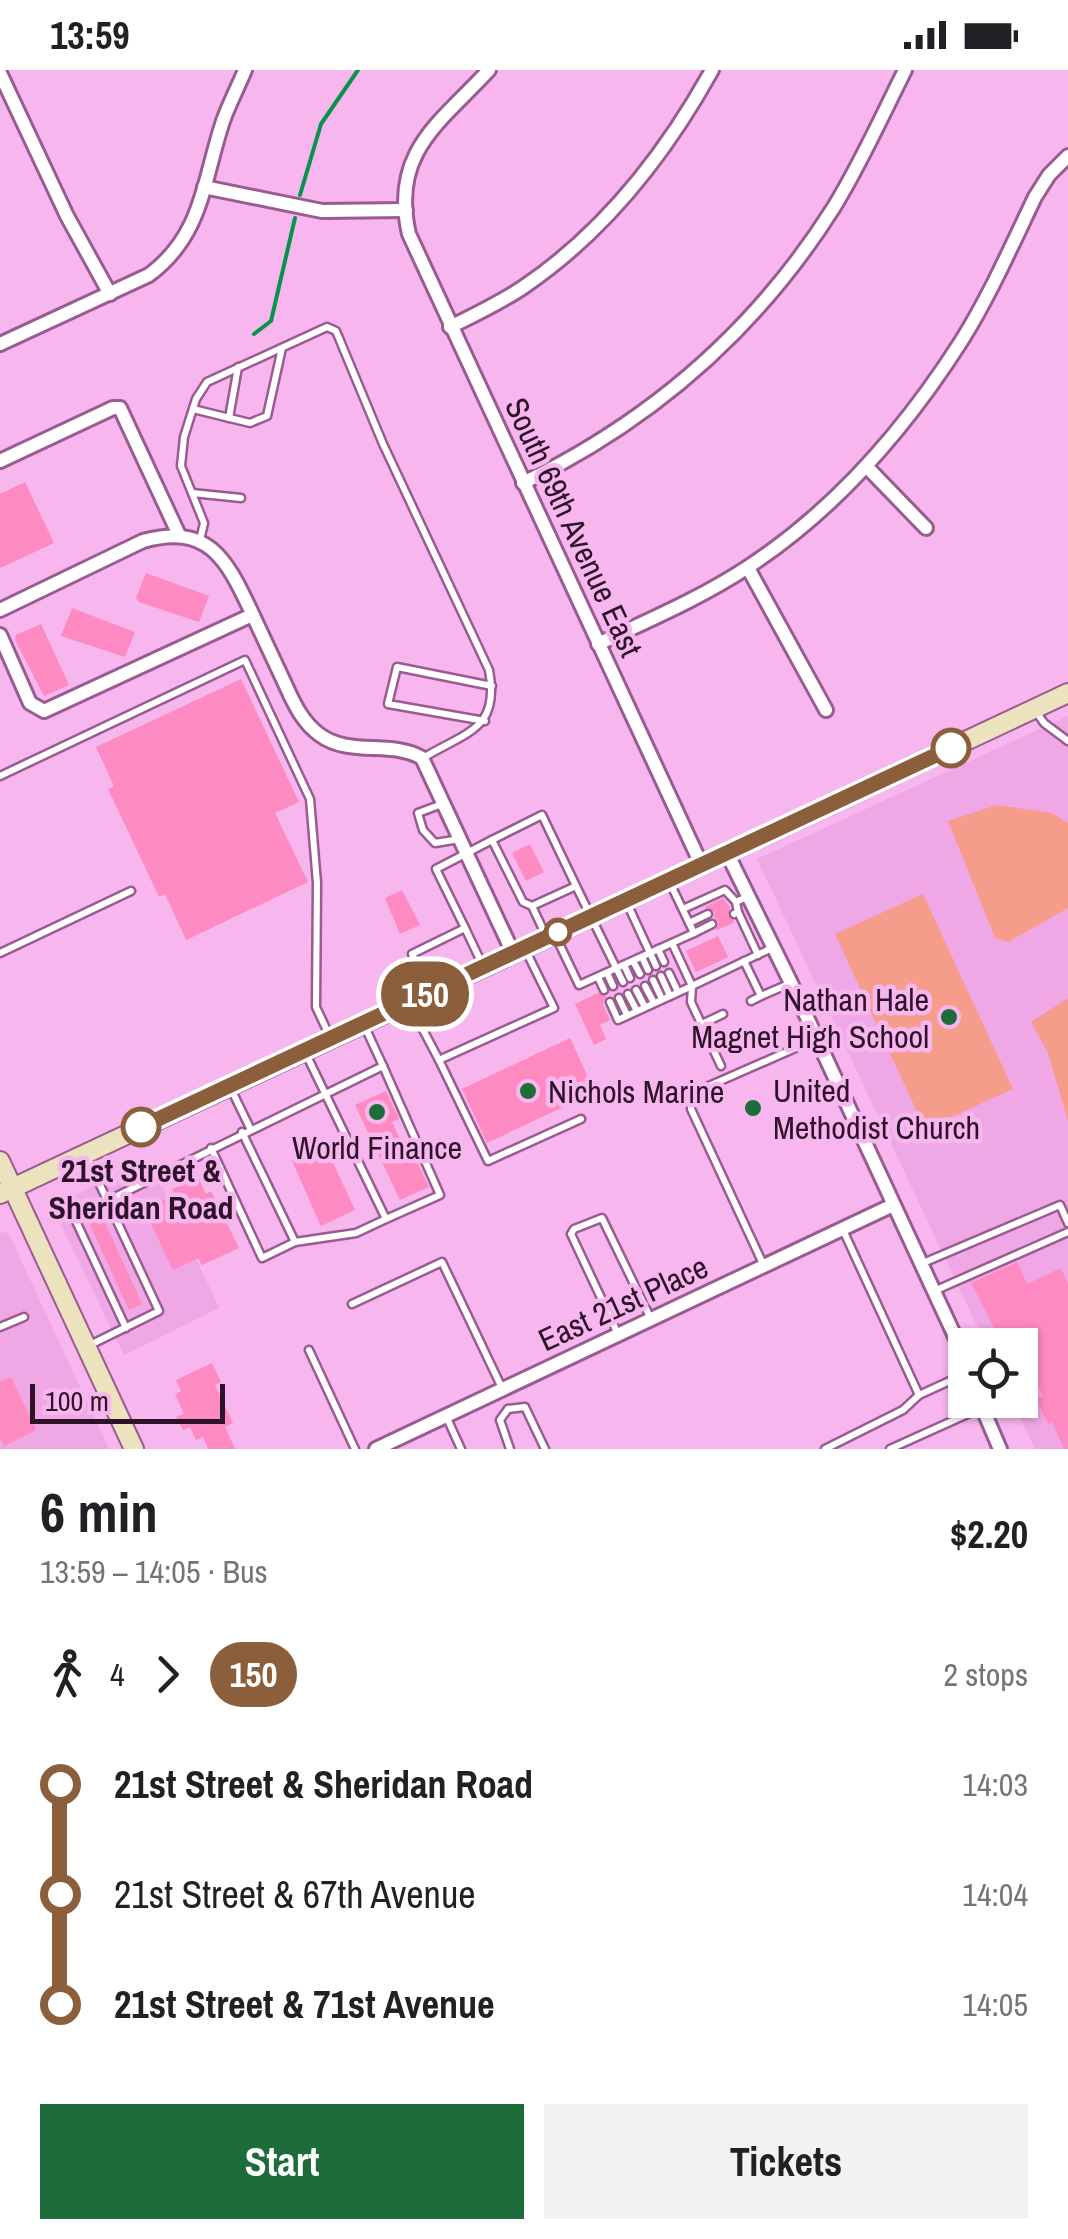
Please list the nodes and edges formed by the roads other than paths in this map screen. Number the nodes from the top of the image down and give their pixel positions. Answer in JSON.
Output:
{"nodes":[{"id":1,"x":246,"y":70,"type":"edge"},
{"id":2,"x":489,"y":70,"type":"edge"},
{"id":3,"x":712,"y":70,"type":"edge"},
{"id":4,"x":904,"y":70,"type":"edge"},
{"id":5,"x":0,"y":72,"type":"edge"},
{"id":6,"x":1068,"y":156,"type":"edge"},
{"id":7,"x":204,"y":187,"type":"junction"},
{"id":8,"x":406,"y":210,"type":"junction"},
{"id":9,"x":110,"y":294,"type":"junction"},
{"id":10,"x":450,"y":327,"type":"junction"},
{"id":11,"x":0,"y":344,"type":"edge"},
{"id":12,"x":282,"y":346,"type":"junction"},
{"id":13,"x":238,"y":366,"type":"junction"},
{"id":14,"x":193,"y":408,"type":"junction"},
{"id":15,"x":229,"y":418,"type":"junction"},
{"id":16,"x":0,"y":462,"type":"edge"},
{"id":17,"x":867,"y":467,"type":"junction"},
{"id":18,"x":523,"y":483,"type":"junction"},
{"id":19,"x":191,"y":493,"type":"junction"},
{"id":20,"x":241,"y":498,"type":"dead end"},
{"id":21,"x":926,"y":528,"type":"dead end"},
{"id":22,"x":179,"y":535,"type":"junction"},
{"id":23,"x":199,"y":541,"type":"junction"},
{"id":24,"x":748,"y":568,"type":"junction"},
{"id":25,"x":0,"y":610,"type":"edge"},
{"id":26,"x":252,"y":614,"type":"junction"},
{"id":27,"x":0,"y":635,"type":"edge"},
{"id":28,"x":598,"y":644,"type":"junction"},
{"id":29,"x":492,"y":686,"type":"junction"},
{"id":30,"x":1068,"y":693,"type":"edge"},
{"id":31,"x":1034,"y":709,"type":"junction"},
{"id":32,"x":826,"y":710,"type":"dead end"},
{"id":33,"x":485,"y":721,"type":"junction"},
{"id":34,"x":1068,"y":741,"type":"edge"},
{"id":35,"x":422,"y":758,"type":"junction"},
{"id":36,"x":0,"y":776,"type":"edge"},
{"id":37,"x":444,"y":803,"type":"junction"},
{"id":38,"x":460,"y":839,"type":"junction"},
{"id":39,"x":492,"y":840,"type":"junction"},
{"id":40,"x":727,"y":852,"type":"junction"},
{"id":41,"x":467,"y":854,"type":"junction"},
{"id":42,"x":701,"y":864,"type":"junction"},
{"id":43,"x":668,"y":880,"type":"junction"},
{"id":44,"x":576,"y":886,"type":"junction"},
{"id":45,"x":132,"y":891,"type":"dead end"},
{"id":46,"x":625,"y":900,"type":"junction"},
{"id":47,"x":738,"y":901,"type":"junction"},
{"id":48,"x":532,"y":906,"type":"junction"},
{"id":49,"x":683,"y":910,"type":"junction"},
{"id":50,"x":708,"y":914,"type":"dead end"},
{"id":51,"x":591,"y":916,"type":"junction"},
{"id":52,"x":689,"y":923,"type":"junction"},
{"id":53,"x":712,"y":924,"type":"dead end"},
{"id":54,"x":465,"y":928,"type":"junction"},
{"id":55,"x":694,"y":932,"type":"junction"},
{"id":56,"x":551,"y":935,"type":"junction"},
{"id":57,"x":672,"y":943,"type":"junction"},
{"id":58,"x":774,"y":948,"type":"junction"},
{"id":59,"x":519,"y":950,"type":"junction"},
{"id":60,"x":0,"y":952,"type":"edge"},
{"id":61,"x":646,"y":955,"type":"junction"},
{"id":62,"x":758,"y":955,"type":"junction"},
{"id":63,"x":744,"y":961,"type":"junction"},
{"id":64,"x":484,"y":967,"type":"junction"},
{"id":65,"x":620,"y":967,"type":"junction"},
{"id":66,"x":607,"y":973,"type":"junction"},
{"id":67,"x":598,"y":977,"type":"junction"},
{"id":68,"x":626,"y":980,"type":"dead end"},
{"id":69,"x":791,"y":983,"type":"junction"},
{"id":70,"x":613,"y":986,"type":"dead end"},
{"id":71,"x":692,"y":986,"type":"junction"},
{"id":72,"x":604,"y":990,"type":"dead end"},
{"id":73,"x":430,"y":992,"type":"junction"},
{"id":74,"x":632,"y":992,"type":"dead end"},
{"id":75,"x":674,"y":994,"type":"junction"},
{"id":76,"x":761,"y":996,"type":"junction"},
{"id":77,"x":619,"y":998,"type":"dead end"},
{"id":78,"x":658,"y":1001,"type":"junction"},
{"id":79,"x":751,"y":1001,"type":"dead end"},
{"id":80,"x":409,"y":1002,"type":"junction"},
{"id":81,"x":610,"y":1002,"type":"dead end"},
{"id":82,"x":641,"y":1009,"type":"junction"},
{"id":83,"x":723,"y":1014,"type":"dead end"},
{"id":84,"x":628,"y":1016,"type":"junction"},
{"id":85,"x":364,"y":1023,"type":"junction"},
{"id":86,"x":702,"y":1024,"type":"junction"},
{"id":87,"x":331,"y":1038,"type":"junction"},
{"id":88,"x":817,"y":1038,"type":"junction"},
{"id":89,"x":304,"y":1051,"type":"junction"},
{"id":90,"x":439,"y":1060,"type":"junction"},
{"id":91,"x":382,"y":1066,"type":"junction"},
{"id":92,"x":721,"y":1066,"type":"dead end"},
{"id":93,"x":229,"y":1086,"type":"junction"},
{"id":94,"x":324,"y":1094,"type":"junction"},
{"id":95,"x":580,"y":1119,"type":"dead end"},
{"id":96,"x":246,"y":1130,"type":"junction"},
{"id":97,"x":211,"y":1148,"type":"junction"},
{"id":98,"x":86,"y":1154,"type":"junction"},
{"id":99,"x":0,"y":1162,"type":"edge"},
{"id":100,"x":6,"y":1191,"type":"edge"},
{"id":101,"x":108,"y":1199,"type":"junction"},
{"id":102,"x":893,"y":1205,"type":"junction"},
{"id":103,"x":386,"y":1219,"type":"junction"},
{"id":104,"x":1068,"y":1223,"type":"edge"},
{"id":105,"x":843,"y":1230,"type":"junction"},
{"id":106,"x":1068,"y":1232,"type":"edge"},
{"id":107,"x":294,"y":1242,"type":"junction"},
{"id":108,"x":920,"y":1264,"type":"junction"},
{"id":109,"x":765,"y":1267,"type":"junction"},
{"id":110,"x":932,"y":1291,"type":"junction"},
{"id":111,"x":352,"y":1304,"type":"dead end"},
{"id":112,"x":24,"y":1317,"type":"dead end"},
{"id":113,"x":652,"y":1320,"type":"junction"},
{"id":114,"x":0,"y":1327,"type":"edge"},
{"id":115,"x":126,"y":1328,"type":"junction"},
{"id":116,"x":950,"y":1328,"type":"edge"},
{"id":117,"x":619,"y":1335,"type":"junction"},
{"id":118,"x":87,"y":1347,"type":"junction"},
{"id":119,"x":309,"y":1350,"type":"dead end"},
{"id":120,"x":948,"y":1382,"type":"edge"},
{"id":121,"x":501,"y":1390,"type":"junction"},
{"id":122,"x":919,"y":1395,"type":"junction"},
{"id":123,"x":508,"y":1409,"type":"junction"},
{"id":124,"x":446,"y":1416,"type":"junction"},
{"id":125,"x":956,"y":1418,"type":"edge"},
{"id":126,"x":986,"y":1418,"type":"edge"},
{"id":127,"x":911,"y":1445,"type":"edge"},
{"id":128,"x":134,"y":1449,"type":"edge"},
{"id":129,"x":355,"y":1449,"type":"edge"},
{"id":130,"x":376,"y":1449,"type":"edge"},
{"id":131,"x":461,"y":1449,"type":"edge"},
{"id":132,"x":510,"y":1449,"type":"edge"},
{"id":133,"x":546,"y":1449,"type":"edge"},
{"id":134,"x":824,"y":1449,"type":"edge"},
{"id":135,"x":890,"y":1449,"type":"edge"},
{"id":136,"x":1000,"y":1449,"type":"edge"}],
"edges":[{"from":1,"to":7,"type":"street"},
{"from":2,"to":8,"type":"street"},
{"from":3,"to":10,"type":"street"},
{"from":4,"to":18,"type":"street"},
{"from":5,"to":9,"type":"street"},
{"from":6,"to":17,"type":"street"},
{"from":7,"to":8,"type":"street"},
{"from":7,"to":9,"type":"street"},
{"from":8,"to":10,"type":"street","name":"South 69th Avenue East"},
{"from":9,"to":11,"type":"street"},
{"from":10,"to":18,"type":"street","name":"South 69th Avenue East"},
{"from":12,"to":13,"type":"lane"},
{"from":12,"to":15,"type":"lane"},
{"from":12,"to":29,"type":"lane"},
{"from":13,"to":14,"type":"lane"},
{"from":13,"to":15,"type":"lane"},
{"from":14,"to":15,"type":"lane"},
{"from":14,"to":19,"type":"lane"},
{"from":16,"to":22,"type":"street"},
{"from":17,"to":21,"type":"street"},
{"from":17,"to":24,"type":"street"},
{"from":18,"to":28,"type":"street","name":"South 69th Avenue East"},
{"from":19,"to":20,"type":"lane"},
{"from":19,"to":23,"type":"lane"},
{"from":22,"to":23,"type":"street"},
{"from":22,"to":25,"type":"street"},
{"from":23,"to":26,"type":"street"},
{"from":24,"to":28,"type":"street"},
{"from":24,"to":32,"type":"street"},
{"from":26,"to":27,"type":"street"},
{"from":26,"to":35,"type":"street"},
{"from":28,"to":42,"type":"street","name":"South 69th Avenue East"},
{"from":29,"to":33,"type":"lane"},
{"from":29,"to":33,"type":"lane"},
{"from":30,"to":31,"type":"main road"},
{"from":31,"to":34,"type":"lane"},
{"from":31,"to":40,"type":"main road"},
{"from":33,"to":35,"type":"lane"},
{"from":35,"to":37,"type":"street"},
{"from":36,"to":87,"type":"lane"},
{"from":37,"to":38,"type":"street"},
{"from":37,"to":38,"type":"lane"},
{"from":38,"to":41,"type":"street"},
{"from":39,"to":41,"type":"lane"},
{"from":39,"to":44,"type":"lane"},
{"from":39,"to":48,"type":"lane"},
{"from":40,"to":42,"type":"main road"},
{"from":40,"to":47,"type":"street"},
{"from":41,"to":54,"type":"lane"},
{"from":41,"to":59,"type":"street"},
{"from":42,"to":43,"type":"main road"},
{"from":43,"to":46,"type":"main road"},
{"from":43,"to":49,"type":"lane"},
{"from":44,"to":48,"type":"lane"},
{"from":44,"to":51,"type":"lane"},
{"from":45,"to":60,"type":"lane"},
{"from":46,"to":51,"type":"main road"},
{"from":46,"to":61,"type":"lane"},
{"from":47,"to":49,"type":"lane"},
{"from":47,"to":58,"type":"street"},
{"from":47,"to":62,"type":"lane"},
{"from":48,"to":56,"type":"lane"},
{"from":49,"to":52,"type":"lane"},
{"from":50,"to":52,"type":"lane"},
{"from":51,"to":56,"type":"main road"},
{"from":51,"to":65,"type":"lane"},
{"from":52,"to":55,"type":"lane"},
{"from":53,"to":55,"type":"lane"},
{"from":54,"to":64,"type":"lane"},
{"from":54,"to":73,"type":"lane"},
{"from":55,"to":57,"type":"lane"},
{"from":56,"to":59,"type":"main road"},
{"from":56,"to":67,"type":"lane"},
{"from":57,"to":61,"type":"lane"},
{"from":57,"to":71,"type":"lane"},
{"from":58,"to":62,"type":"lane"},
{"from":58,"to":69,"type":"street"},
{"from":59,"to":64,"type":"main road"},
{"from":59,"to":90,"type":"lane"},
{"from":61,"to":61,"type":"lane"},
{"from":61,"to":65,"type":"lane"},
{"from":62,"to":63,"type":"lane"},
{"from":63,"to":71,"type":"lane"},
{"from":63,"to":76,"type":"lane"},
{"from":64,"to":73,"type":"main road"},
{"from":65,"to":66,"type":"lane"},
{"from":65,"to":68,"type":"lane"},
{"from":66,"to":67,"type":"lane"},
{"from":66,"to":70,"type":"lane"},
{"from":67,"to":72,"type":"lane"},
{"from":69,"to":76,"type":"lane"},
{"from":69,"to":88,"type":"street"},
{"from":71,"to":75,"type":"lane"},
{"from":71,"to":86,"type":"lane"},
{"from":73,"to":80,"type":"main road"},
{"from":74,"to":82,"type":"lane"},
{"from":75,"to":78,"type":"lane"},
{"from":75,"to":78,"type":"lane"},
{"from":76,"to":79,"type":"lane"},
{"from":77,"to":84,"type":"lane"},
{"from":78,"to":82,"type":"lane"},
{"from":80,"to":85,"type":"main road"},
{"from":80,"to":90,"type":"lane"},
{"from":81,"to":84,"type":"lane"},
{"from":82,"to":84,"type":"lane"},
{"from":83,"to":86,"type":"lane"},
{"from":85,"to":87,"type":"main road"},
{"from":85,"to":91,"type":"lane"},
{"from":86,"to":92,"type":"lane"},
{"from":87,"to":89,"type":"main road"},
{"from":88,"to":102,"type":"street"},
{"from":88,"to":109,"type":"lane"},
{"from":89,"to":93,"type":"main road"},
{"from":89,"to":94,"type":"lane"},
{"from":90,"to":95,"type":"lane"},
{"from":91,"to":94,"type":"lane"},
{"from":91,"to":103,"type":"lane"},
{"from":93,"to":96,"type":"lane"},
{"from":93,"to":98,"type":"main road"},
{"from":94,"to":96,"type":"lane"},
{"from":94,"to":103,"type":"lane"},
{"from":96,"to":97,"type":"lane"},
{"from":96,"to":107,"type":"lane"},
{"from":97,"to":101,"type":"lane"},
{"from":97,"to":107,"type":"lane"},
{"from":98,"to":100,"type":"main road"},
{"from":98,"to":101,"type":"lane"},
{"from":99,"to":100,"type":"main road"},
{"from":100,"to":118,"type":"main road"},
{"from":101,"to":115,"type":"lane"},
{"from":101,"to":115,"type":"lane"},
{"from":102,"to":105,"type":"street","name":"East 21st Place"},
{"from":102,"to":108,"type":"street"},
{"from":103,"to":107,"type":"lane"},
{"from":104,"to":108,"type":"lane"},
{"from":105,"to":109,"type":"street","name":"East 21st Place"},
{"from":105,"to":122,"type":"lane"},
{"from":106,"to":110,"type":"lane"},
{"from":108,"to":110,"type":"street"},
{"from":109,"to":113,"type":"street","name":"East 21st Place"},
{"from":110,"to":116,"type":"street"},
{"from":111,"to":121,"type":"lane"},
{"from":112,"to":114,"type":"lane"},
{"from":113,"to":117,"type":"street","name":"East 21st Place"},
{"from":113,"to":117,"type":"lane"},
{"from":115,"to":118,"type":"lane"},
{"from":117,"to":121,"type":"street","name":"East 21st Place"},
{"from":118,"to":128,"type":"main road"},
{"from":119,"to":129,"type":"lane"},
{"from":120,"to":122,"type":"lane"},
{"from":121,"to":123,"type":"lane"},
{"from":121,"to":124,"type":"street","name":"East 21st Place"},
{"from":122,"to":134,"type":"lane"},
{"from":123,"to":132,"type":"lane"},
{"from":123,"to":133,"type":"lane"},
{"from":124,"to":130,"type":"street","name":"East 21st Place"},
{"from":124,"to":131,"type":"lane"},
{"from":125,"to":127,"type":"lane"},
{"from":126,"to":136,"type":"street"},
{"from":127,"to":135,"type":"lane"}]}
